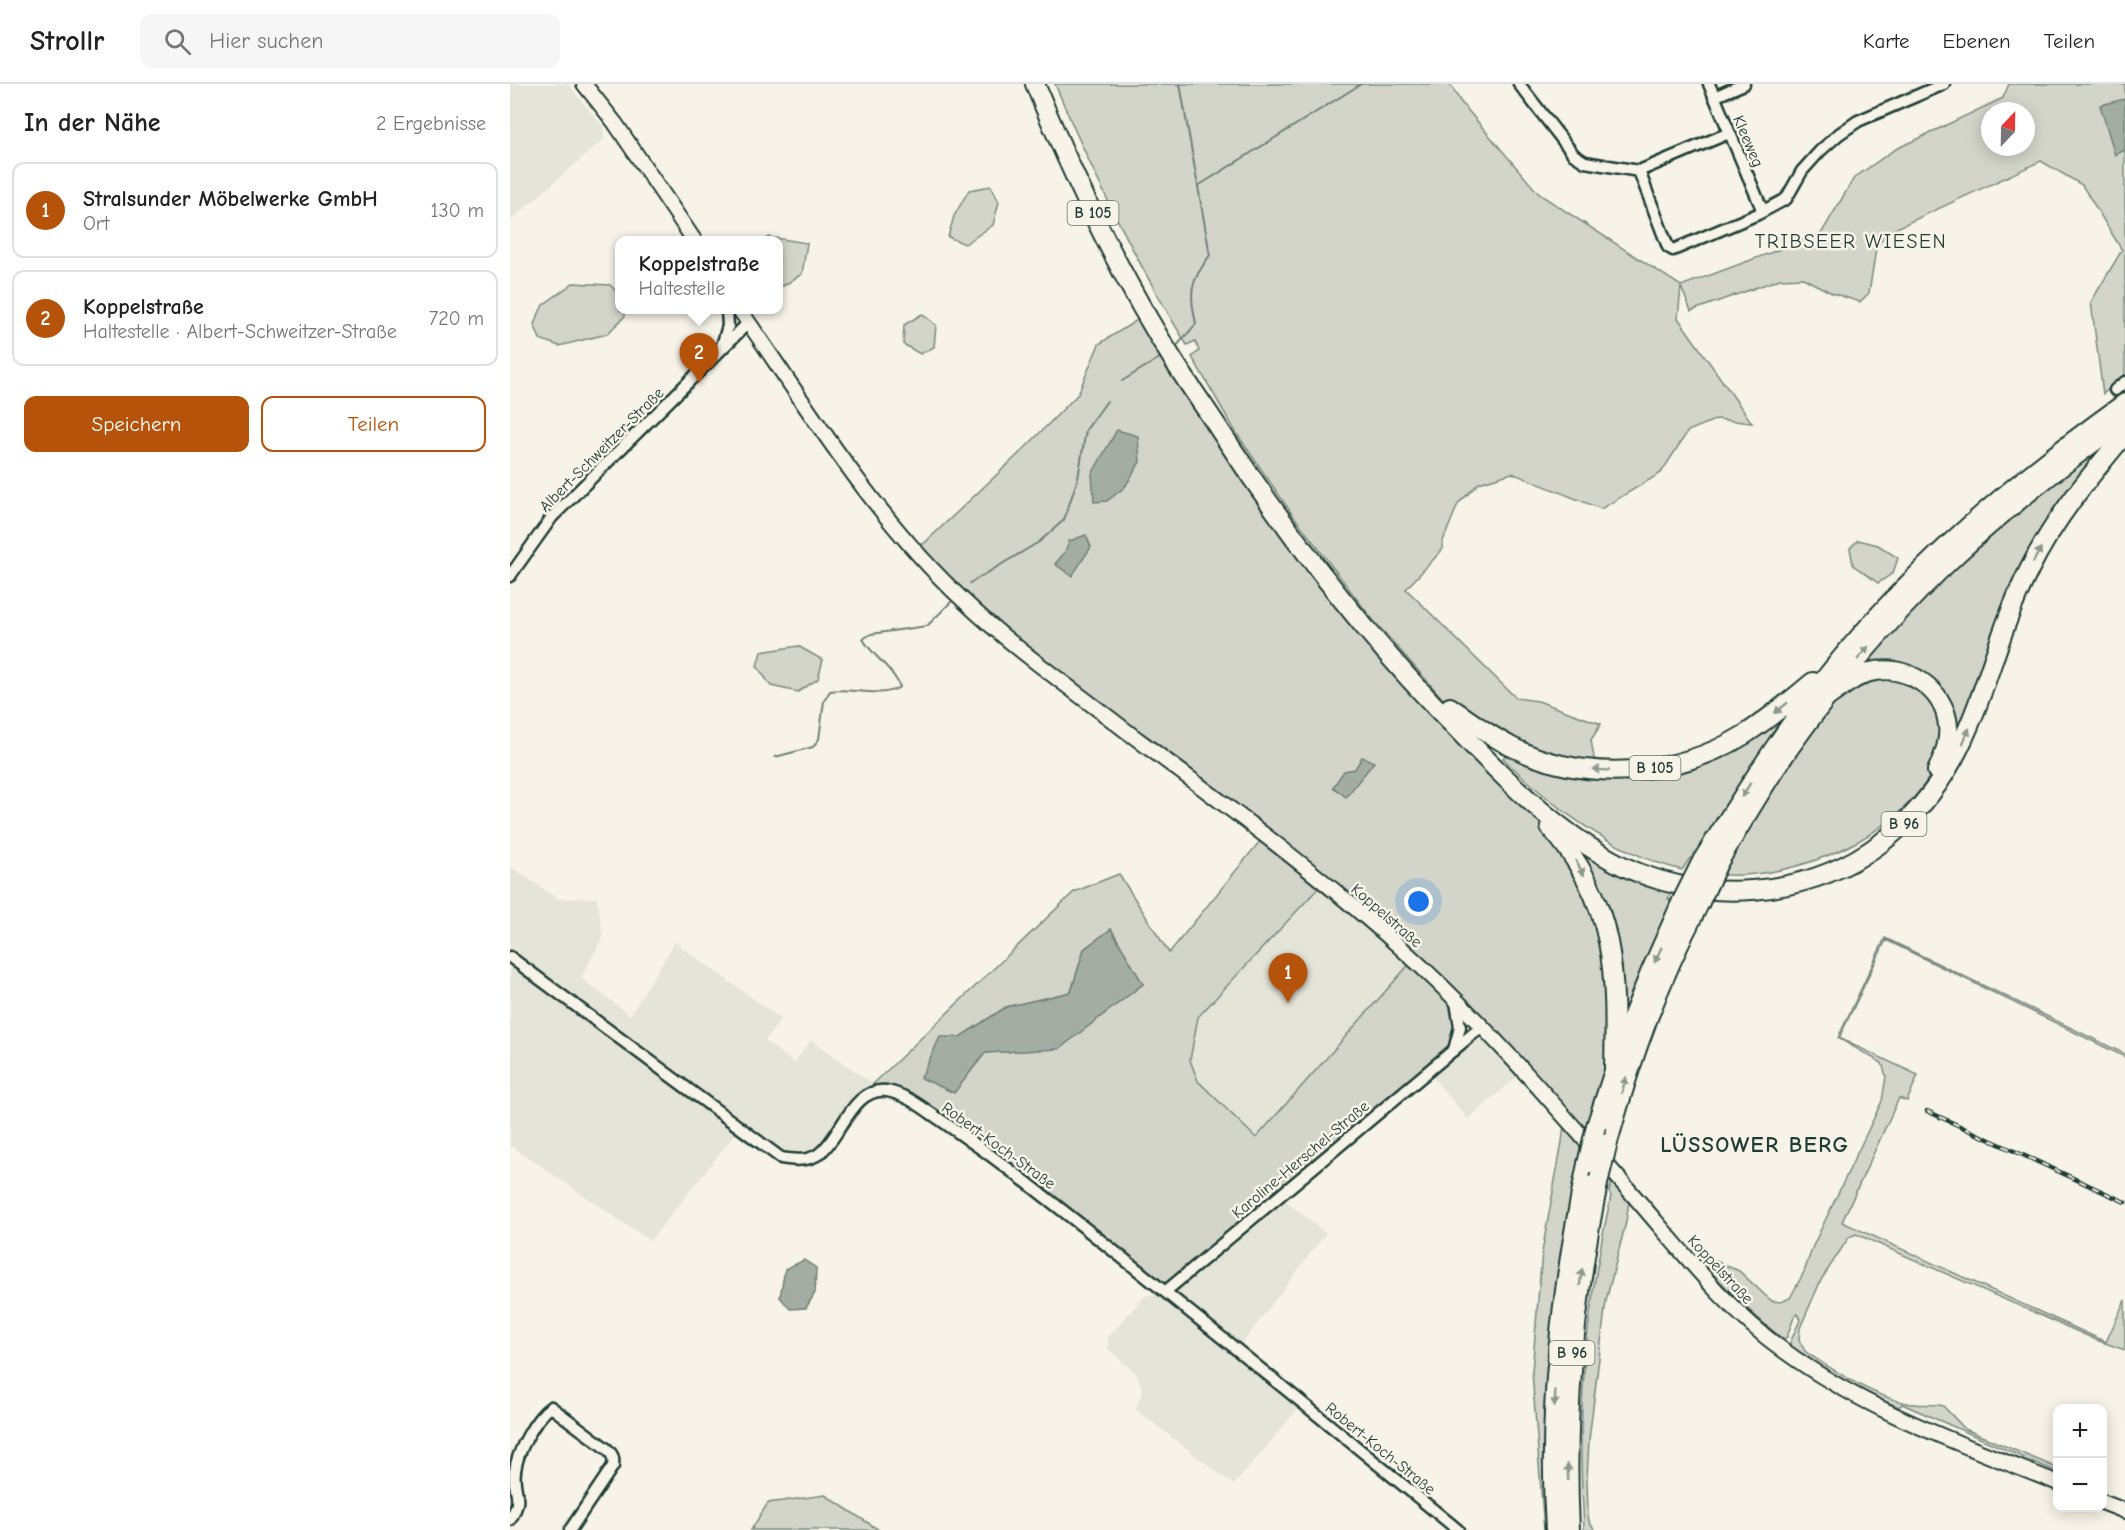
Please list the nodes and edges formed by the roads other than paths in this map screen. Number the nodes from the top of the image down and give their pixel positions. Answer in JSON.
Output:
{"nodes":[{"id":1,"x":584,"y":84,"type":"edge"},
{"id":2,"x":1035,"y":84,"type":"edge"},
{"id":3,"x":1048,"y":84,"type":"edge"},
{"id":4,"x":1519,"y":84,"type":"edge"},
{"id":5,"x":1709,"y":84,"type":"edge"},
{"id":6,"x":1744,"y":84,"type":"edge"},
{"id":7,"x":1944,"y":84,"type":"edge"},
{"id":8,"x":1714,"y":97,"type":"junction"},
{"id":9,"x":1729,"y":133,"type":"junction"},
{"id":10,"x":1639,"y":171,"type":"junction"},
{"id":11,"x":1762,"y":209,"type":"junction"},
{"id":12,"x":691,"y":236,"type":"edge"},
{"id":13,"x":727,"y":314,"type":"edge"},
{"id":14,"x":743,"y":314,"type":"edge"},
{"id":15,"x":748,"y":322,"type":"junction"},
{"id":16,"x":1164,"y":334,"type":"junction"},
{"id":17,"x":721,"y":350,"type":"junction"},
{"id":18,"x":1181,"y":363,"type":"junction"},
{"id":19,"x":2125,"y":382,"type":"edge"},
{"id":20,"x":2120,"y":396,"type":"edge"},
{"id":21,"x":2125,"y":419,"type":"edge"},
{"id":22,"x":2125,"y":434,"type":"edge"},
{"id":23,"x":510,"y":576,"type":"edge"},
{"id":24,"x":1842,"y":657,"type":"junction"},
{"id":25,"x":1826,"y":698,"type":"junction"},
{"id":26,"x":1450,"y":707,"type":"junction"},
{"id":27,"x":1502,"y":775,"type":"junction"},
{"id":28,"x":1710,"y":862,"type":"junction"},
{"id":29,"x":1690,"y":903,"type":"junction"},
{"id":30,"x":510,"y":957,"type":"edge"},
{"id":31,"x":1456,"y":1002,"type":"junction"},
{"id":32,"x":1481,"y":1027,"type":"junction"},
{"id":33,"x":1454,"y":1050,"type":"junction"},
{"id":34,"x":1614,"y":1070,"type":"junction"},
{"id":35,"x":1166,"y":1291,"type":"junction"},
{"id":36,"x":2053,"y":1481,"type":"edge"},
{"id":37,"x":513,"y":1489,"type":"edge"},
{"id":38,"x":2107,"y":1504,"type":"edge"},
{"id":39,"x":2125,"y":1511,"type":"edge"},
{"id":40,"x":510,"y":1520,"type":"edge"},
{"id":41,"x":570,"y":1530,"type":"edge"},
{"id":42,"x":1458,"y":1530,"type":"edge"},
{"id":43,"x":1556,"y":1530,"type":"edge"},
{"id":44,"x":1570,"y":1530,"type":"edge"}],
"edges":[{"from":1,"to":12,"type":"street"},
{"from":2,"to":16,"type":"highway","number":"B 105"},
{"from":3,"to":16,"type":"highway","number":"B 105"},
{"from":4,"to":10,"type":"street"},
{"from":5,"to":8,"type":"street","name":"Kleeweg"},
{"from":6,"to":8,"type":"street"},
{"from":7,"to":11,"type":"street"},
{"from":8,"to":9,"type":"street","name":"Kleeweg"},
{"from":9,"to":10,"type":"street"},
{"from":9,"to":11,"type":"street","name":"Kleeweg"},
{"from":10,"to":11,"type":"street"},
{"from":13,"to":17,"type":"street"},
{"from":14,"to":15,"type":"street","name":"Koppelstraße"},
{"from":15,"to":17,"type":"street","name":"Albert-Schweitzer-Straße"},
{"from":15,"to":31,"type":"street","name":"Koppelstraße"},
{"from":16,"to":18,"type":"highway","number":"B 105"},
{"from":17,"to":23,"type":"street","name":"Albert-Schweitzer-Straße"},
{"from":18,"to":26,"type":"highway","number":"B 105"},
{"from":18,"to":27,"type":"highway","number":"B 105"},
{"from":19,"to":20,"type":"street"},
{"from":20,"to":24,"type":"highway","number":"B 96"},
{"from":25,"to":21,"type":"highway","number":"B 96","one_way":true},
{"from":27,"to":22,"type":"highway","number":"B 96","one_way":true},
{"from":24,"to":26,"type":"highway","number":"B 105","one_way":true},
{"from":24,"to":28,"type":"highway","number":"B 96","one_way":true},
{"from":25,"to":26,"type":"highway","number":"B 96"},
{"from":25,"to":28,"type":"highway","number":"B 96"},
{"from":27,"to":34,"type":"highway","number":"B 96","one_way":true},
{"from":28,"to":29,"type":"highway","number":"B 96","bridge":true},
{"from":29,"to":34,"type":"highway","number":"B 96","one_way":true},
{"from":44,"to":29,"type":"highway","number":"B 96","one_way":true,"bridge":true},
{"from":30,"to":35,"type":"street","name":"Robert-Koch-Straße"},
{"from":31,"to":32,"type":"street","name":"Koppelstraße"},
{"from":31,"to":33,"type":"street"},
{"from":32,"to":33,"type":"street","name":"Karoline-Herschel-Straße"},
{"from":32,"to":36,"type":"street","name":"Koppelstraße"},
{"from":33,"to":35,"type":"street","name":"Karoline-Herschel-Straße"},
{"from":34,"to":43,"type":"highway","number":"B 96","one_way":true,"bridge":true},
{"from":35,"to":42,"type":"street","name":"Robert-Koch-Straße"},
{"from":37,"to":40,"type":"street"},
{"from":37,"to":41,"type":"street"},
{"from":38,"to":39,"type":"street"}]}
